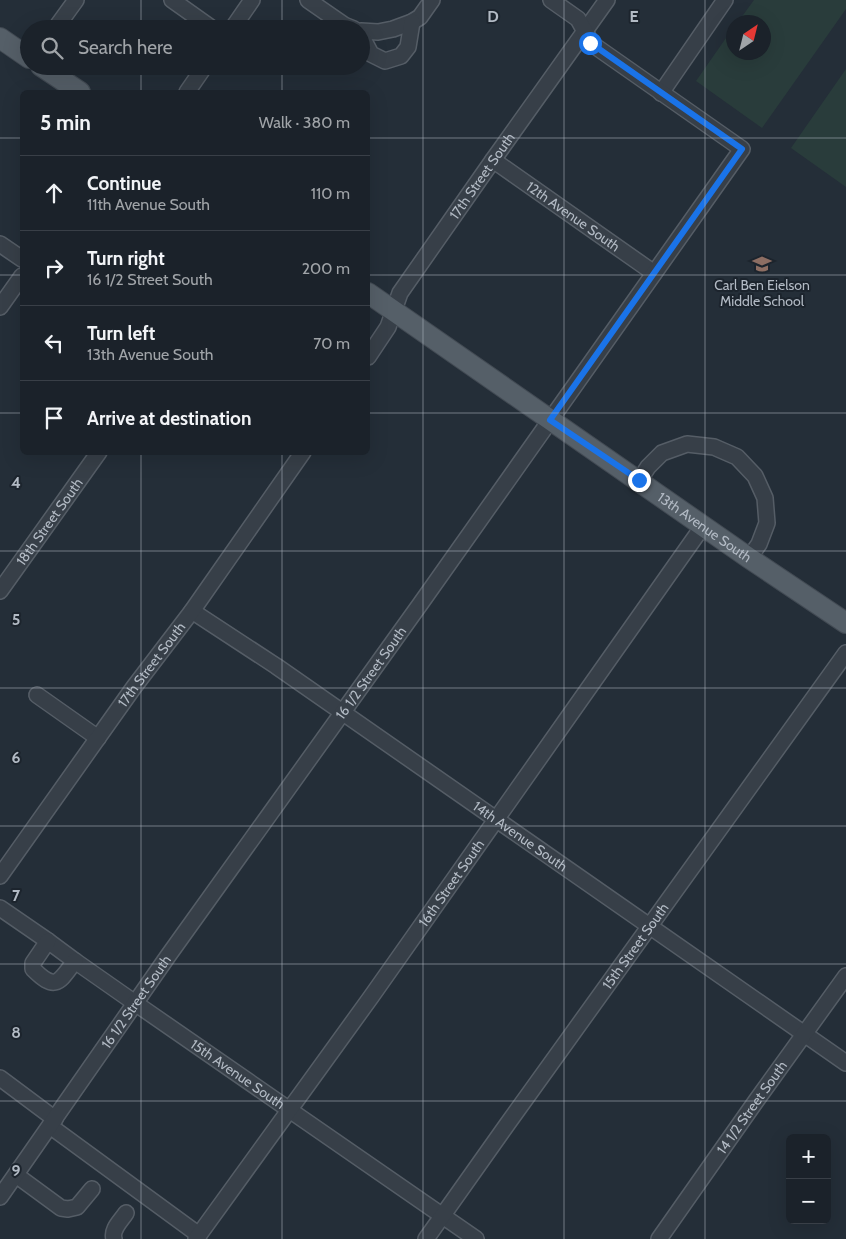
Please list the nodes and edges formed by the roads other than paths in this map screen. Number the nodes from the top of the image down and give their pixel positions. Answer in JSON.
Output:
{"nodes":[{"id":1,"x":76,"y":0,"type":"edge"},
{"id":2,"x":172,"y":0,"type":"edge"},
{"id":3,"x":252,"y":0,"type":"edge"},
{"id":4,"x":308,"y":0,"type":"edge"},
{"id":5,"x":432,"y":0,"type":"edge"},
{"id":6,"x":551,"y":0,"type":"edge"},
{"id":7,"x":607,"y":0,"type":"edge"},
{"id":8,"x":726,"y":0,"type":"edge"},
{"id":9,"x":62,"y":20,"type":"edge"},
{"id":10,"x":200,"y":20,"type":"edge"},
{"id":11,"x":238,"y":20,"type":"edge"},
{"id":12,"x":337,"y":20,"type":"edge"},
{"id":13,"x":412,"y":22,"type":"junction"},
{"id":14,"x":370,"y":32,"type":"edge"},
{"id":15,"x":584,"y":32,"type":"junction"},
{"id":16,"x":0,"y":38,"type":"edge"},
{"id":17,"x":20,"y":52,"type":"edge"},
{"id":18,"x":370,"y":52,"type":"edge"},
{"id":19,"x":54,"y":75,"type":"edge"},
{"id":20,"x":199,"y":75,"type":"edge"},
{"id":21,"x":77,"y":90,"type":"edge"},
{"id":22,"x":188,"y":90,"type":"edge"},
{"id":23,"x":661,"y":93,"type":"junction"},
{"id":24,"x":493,"y":160,"type":"junction"},
{"id":25,"x":0,"y":244,"type":"edge"},
{"id":26,"x":20,"y":258,"type":"edge"},
{"id":27,"x":654,"y":273,"type":"junction"},
{"id":28,"x":20,"y":279,"type":"edge"},
{"id":29,"x":370,"y":294,"type":"edge"},
{"id":30,"x":0,"y":308,"type":"edge"},
{"id":31,"x":394,"y":311,"type":"junction"},
{"id":32,"x":370,"y":354,"type":"edge"},
{"id":33,"x":550,"y":420,"type":"junction"},
{"id":34,"x":97,"y":455,"type":"edge"},
{"id":35,"x":301,"y":455,"type":"edge"},
{"id":36,"x":639,"y":480,"type":"junction"},
{"id":37,"x":703,"y":526,"type":"junction"},
{"id":38,"x":749,"y":558,"type":"junction"},
{"id":39,"x":0,"y":591,"type":"edge"},
{"id":40,"x":192,"y":611,"type":"junction"},
{"id":41,"x":846,"y":622,"type":"edge"},
{"id":42,"x":846,"y":653,"type":"edge"},
{"id":43,"x":37,"y":695,"type":"dead end"},
{"id":44,"x":342,"y":713,"type":"junction"},
{"id":45,"x":98,"y":738,"type":"junction"},
{"id":46,"x":496,"y":820,"type":"junction"},
{"id":47,"x":0,"y":876,"type":"edge"},
{"id":48,"x":0,"y":908,"type":"edge"},
{"id":49,"x":649,"y":927,"type":"junction"},
{"id":50,"x":48,"y":940,"type":"junction"},
{"id":51,"x":75,"y":961,"type":"junction"},
{"id":52,"x":846,"y":976,"type":"edge"},
{"id":53,"x":135,"y":1003,"type":"junction"},
{"id":54,"x":804,"y":1034,"type":"junction"},
{"id":55,"x":846,"y":1064,"type":"edge"},
{"id":56,"x":0,"y":1078,"type":"edge"},
{"id":57,"x":289,"y":1110,"type":"junction"},
{"id":58,"x":53,"y":1122,"type":"junction"},
{"id":59,"x":16,"y":1175,"type":"junction"},
{"id":60,"x":92,"y":1190,"type":"dead end"},
{"id":61,"x":0,"y":1197,"type":"edge"},
{"id":62,"x":126,"y":1213,"type":"dead end"},
{"id":63,"x":442,"y":1216,"type":"junction"},
{"id":64,"x":197,"y":1237,"type":"edge"},
{"id":65,"x":114,"y":1239,"type":"edge"},
{"id":66,"x":426,"y":1239,"type":"edge"},
{"id":67,"x":476,"y":1239,"type":"edge"},
{"id":68,"x":659,"y":1239,"type":"edge"}],
"edges":[{"from":1,"to":9,"type":"street"},
{"from":2,"to":10,"type":"street"},
{"from":3,"to":11,"type":"street"},
{"from":4,"to":12,"type":"street"},
{"from":5,"to":13,"type":"street"},
{"from":6,"to":15,"type":"street"},
{"from":7,"to":15,"type":"street","name":"17th Street South"},
{"from":8,"to":23,"type":"street"},
{"from":13,"to":14,"type":"street"},
{"from":13,"to":18,"type":"street"},
{"from":15,"to":23,"type":"street"},
{"from":15,"to":24,"type":"street","name":"17th Street South"},
{"from":16,"to":17,"type":"main road"},
{"from":19,"to":21,"type":"main road"},
{"from":20,"to":22,"type":"street"},
{"from":23,"to":27,"type":"street","name":"16 1/2 Street South"},
{"from":24,"to":27,"type":"street","name":"12th Avenue South"},
{"from":24,"to":31,"type":"street","name":"17th Street South"},
{"from":25,"to":26,"type":"street"},
{"from":27,"to":33,"type":"street","name":"16 1/2 Street South"},
{"from":28,"to":30,"type":"street"},
{"from":29,"to":31,"type":"main road","name":"13th Avenue South"},
{"from":31,"to":32,"type":"street","name":"17th Street South"},
{"from":31,"to":33,"type":"main road","name":"13th Avenue South"},
{"from":33,"to":36,"type":"main road","name":"13th Avenue South"},
{"from":33,"to":44,"type":"street","name":"16 1/2 Street South"},
{"from":34,"to":39,"type":"street","name":"18th Street South"},
{"from":35,"to":40,"type":"street","name":"17th Street South"},
{"from":36,"to":37,"type":"main road","name":"13th Avenue South"},
{"from":36,"to":38,"type":"street"},
{"from":37,"to":38,"type":"main road","name":"13th Avenue South"},
{"from":37,"to":46,"type":"street","name":"16th Street South"},
{"from":38,"to":41,"type":"main road","name":"13th Avenue South"},
{"from":40,"to":44,"type":"street","name":"14th Avenue South"},
{"from":40,"to":45,"type":"street","name":"17th Street South"},
{"from":42,"to":49,"type":"street","name":"15th Street South"},
{"from":43,"to":45,"type":"street"},
{"from":44,"to":46,"type":"street","name":"14th Avenue South"},
{"from":44,"to":53,"type":"street","name":"16 1/2 Street South"},
{"from":45,"to":47,"type":"street","name":"17th Street South"},
{"from":46,"to":49,"type":"street","name":"14th Avenue South"},
{"from":46,"to":57,"type":"street","name":"16th Street South"},
{"from":48,"to":50,"type":"street","name":"15th Avenue South"},
{"from":49,"to":54,"type":"street","name":"14th Avenue South"},
{"from":49,"to":63,"type":"street","name":"15th Street South"},
{"from":50,"to":51,"type":"street","name":"15th Avenue South"},
{"from":50,"to":51,"type":"street"},
{"from":51,"to":53,"type":"street","name":"15th Avenue South"},
{"from":52,"to":54,"type":"street","name":"14 1/2 Street South"},
{"from":53,"to":57,"type":"street","name":"15th Avenue South"},
{"from":53,"to":58,"type":"street","name":"16 1/2 Street South"},
{"from":54,"to":55,"type":"street","name":"14th Avenue South"},
{"from":54,"to":68,"type":"street","name":"14 1/2 Street South"},
{"from":56,"to":58,"type":"street"},
{"from":57,"to":63,"type":"street","name":"15th Avenue South"},
{"from":57,"to":64,"type":"street","name":"16th Street South"},
{"from":58,"to":59,"type":"street","name":"16 1/2 Street South"},
{"from":58,"to":64,"type":"street"},
{"from":59,"to":60,"type":"street"},
{"from":59,"to":61,"type":"street","name":"16 1/2 Street South"},
{"from":62,"to":65,"type":"street"},
{"from":63,"to":66,"type":"street","name":"15th Street South"},
{"from":63,"to":67,"type":"street","name":"15th Avenue South"}]}
